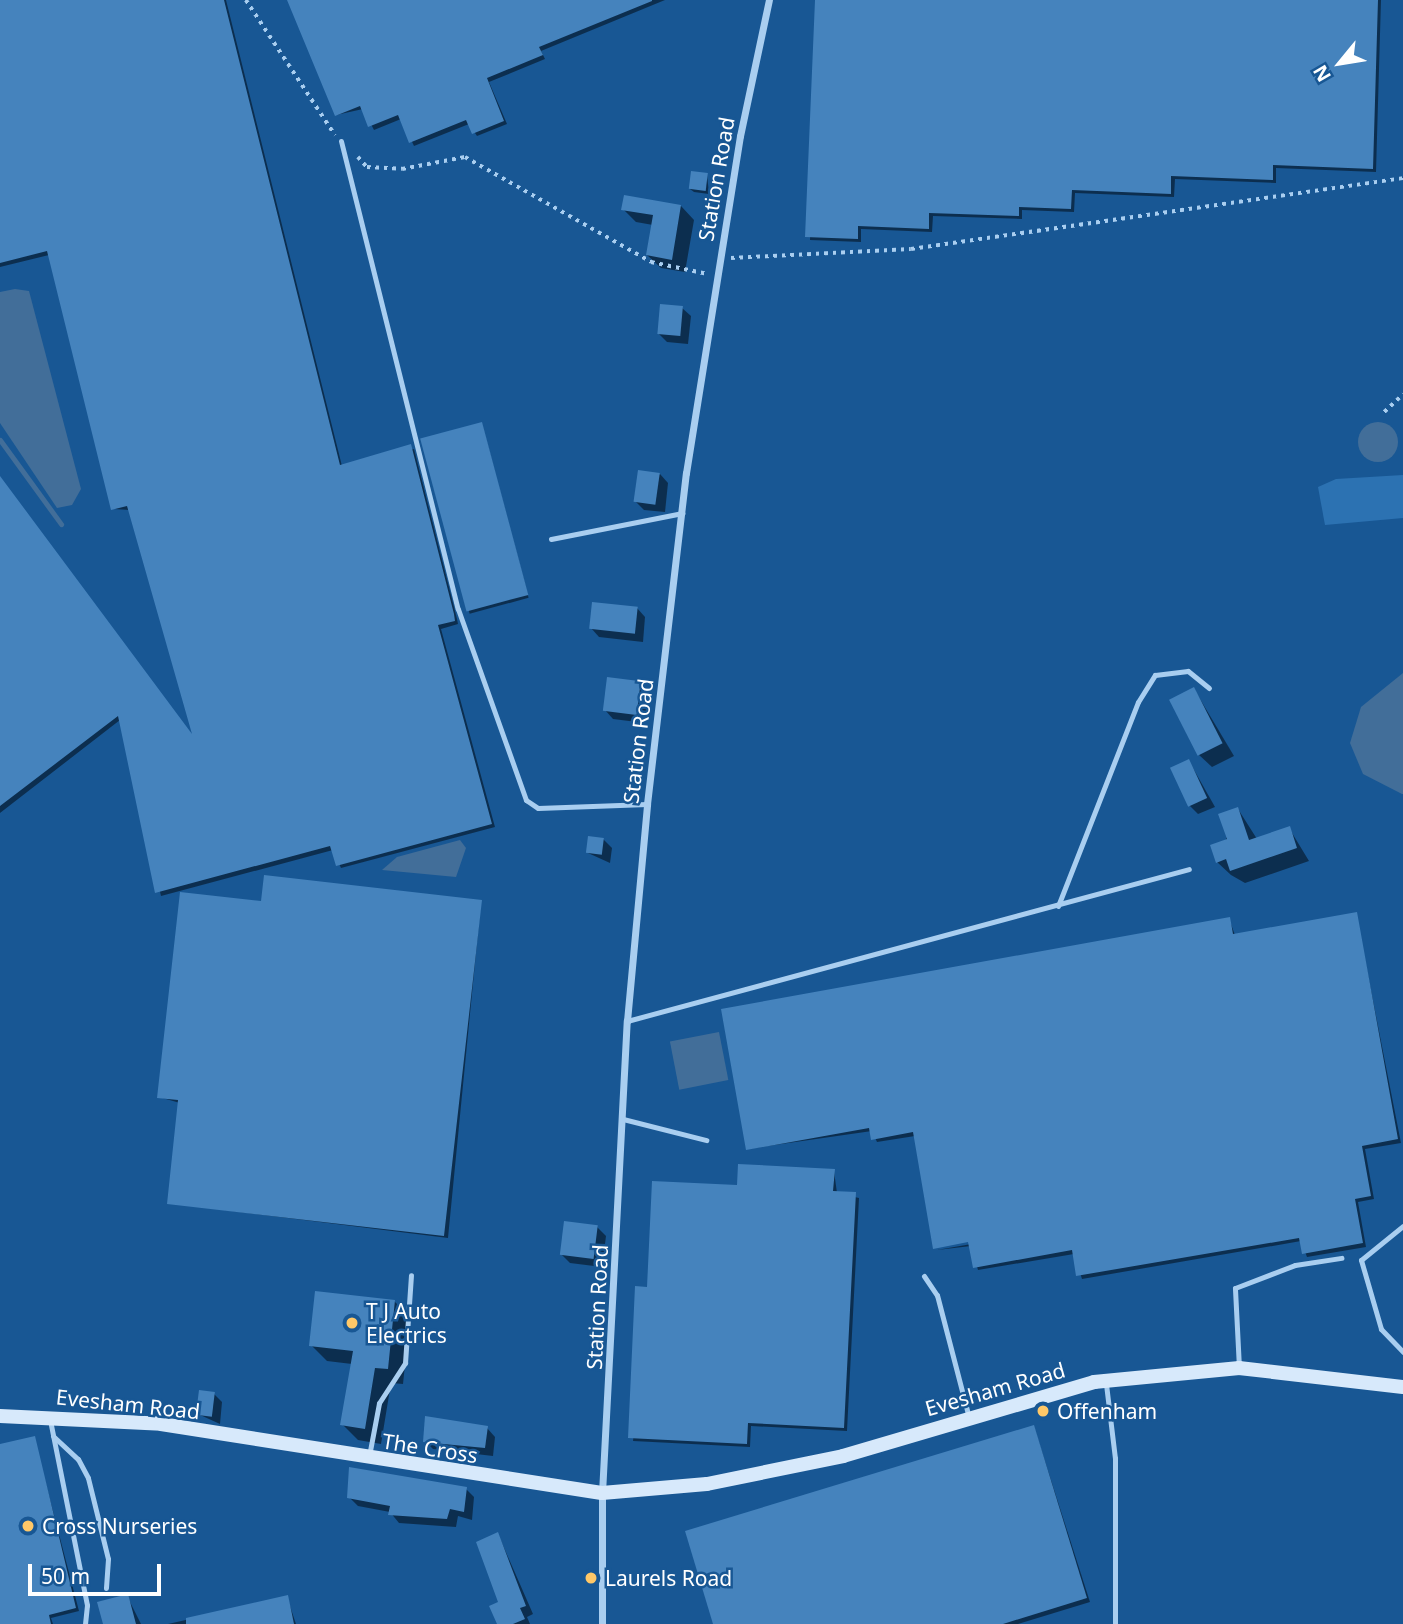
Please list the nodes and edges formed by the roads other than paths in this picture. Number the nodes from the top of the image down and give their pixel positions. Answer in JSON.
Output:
{"nodes":[{"id":1,"x":769,"y":0,"type":"edge"},
{"id":2,"x":341,"y":141,"type":"road end"},
{"id":3,"x":682,"y":513,"type":"junction"},
{"id":4,"x":551,"y":539,"type":"dead end"},
{"id":5,"x":1209,"y":688,"type":"dead end"},
{"id":6,"x":647,"y":804,"type":"junction"},
{"id":7,"x":1189,"y":869,"type":"dead end"},
{"id":8,"x":1058,"y":906,"type":"junction"},
{"id":9,"x":627,"y":1021,"type":"junction"},
{"id":10,"x":623,"y":1119,"type":"junction"},
{"id":11,"x":706,"y":1140,"type":"dead end"},
{"id":12,"x":1403,"y":1226,"type":"edge"},
{"id":13,"x":1341,"y":1258,"type":"dead end"},
{"id":14,"x":411,"y":1275,"type":"dead end"},
{"id":15,"x":924,"y":1276,"type":"dead end"},
{"id":16,"x":1403,"y":1352,"type":"edge"},
{"id":17,"x":1239,"y":1368,"type":"junction"},
{"id":18,"x":1106,"y":1381,"type":"junction"},
{"id":19,"x":1403,"y":1387,"type":"edge"},
{"id":20,"x":0,"y":1416,"type":"edge"},
{"id":21,"x":49,"y":1416,"type":"junction"},
{"id":22,"x":969,"y":1418,"type":"junction"},
{"id":23,"x":53,"y":1436,"type":"junction"},
{"id":24,"x":250,"y":1441,"type":"joint"},
{"id":25,"x":368,"y":1460,"type":"junction"},
{"id":26,"x":602,"y":1493,"type":"junction"},
{"id":27,"x":106,"y":1588,"type":"dead end"},
{"id":28,"x":85,"y":1624,"type":"edge"},
{"id":29,"x":602,"y":1624,"type":"edge"},
{"id":30,"x":1115,"y":1624,"type":"edge"}],
"edges":[{"from":1,"to":3,"type":"street","name":"Station Road"},
{"from":2,"to":6,"type":"lane"},
{"from":3,"to":4,"type":"lane"},
{"from":3,"to":6,"type":"street","name":"Station Road"},
{"from":5,"to":8,"type":"lane"},
{"from":6,"to":9,"type":"street","name":"Station Road"},
{"from":7,"to":8,"type":"lane"},
{"from":8,"to":9,"type":"lane"},
{"from":9,"to":10,"type":"street","name":"Station Road"},
{"from":10,"to":11,"type":"lane"},
{"from":10,"to":26,"type":"street","name":"Station Road"},
{"from":12,"to":16,"type":"lane"},
{"from":13,"to":17,"type":"lane"},
{"from":14,"to":25,"type":"lane"},
{"from":15,"to":22,"type":"lane"},
{"from":17,"to":18,"type":"main road","name":"Evesham Road"},
{"from":17,"to":19,"type":"main road","name":"Evesham Road"},
{"from":18,"to":22,"type":"main road","name":"Evesham Road"},
{"from":18,"to":30,"type":"lane"},
{"from":20,"to":21,"type":"main road","name":"Evesham Road"},
{"from":21,"to":23,"type":"lane"},
{"from":21,"to":24,"type":"main road","name":"Evesham Road"},
{"from":22,"to":26,"type":"main road","name":"Evesham Road"},
{"from":23,"to":27,"type":"lane"},
{"from":23,"to":28,"type":"lane"},
{"from":24,"to":25,"type":"main road","name":"The Cross"},
{"from":25,"to":26,"type":"main road","name":"The Cross"},
{"from":26,"to":29,"type":"street"}]}
